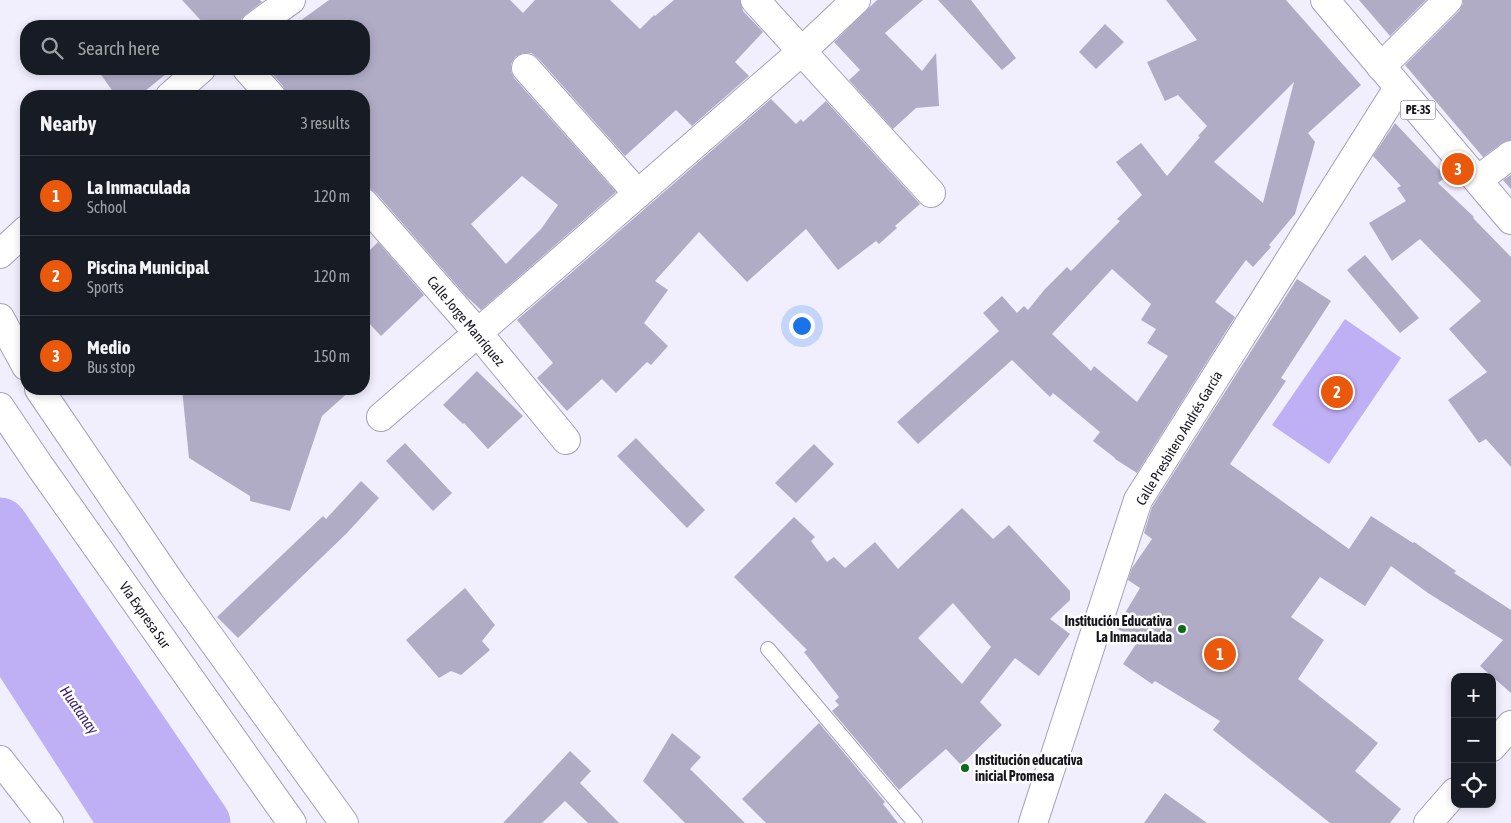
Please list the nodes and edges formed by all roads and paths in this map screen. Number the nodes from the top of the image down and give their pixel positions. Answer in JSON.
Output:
{"nodes":[{"id":1,"x":291,"y":0,"type":"edge"},
{"id":2,"x":755,"y":0,"type":"edge"},
{"id":3,"x":856,"y":0,"type":"edge"},
{"id":4,"x":1325,"y":0,"type":"edge"},
{"id":5,"x":1448,"y":0,"type":"edge"},
{"id":6,"x":263,"y":20,"type":"edge"},
{"id":7,"x":801,"y":52,"type":"junction"},
{"id":8,"x":1381,"y":67,"type":"junction"},
{"id":9,"x":526,"y":68,"type":"dead end"},
{"id":10,"x":194,"y":75,"type":"edge"},
{"id":11,"x":252,"y":75,"type":"edge"},
{"id":12,"x":1398,"y":88,"type":"junction"},
{"id":13,"x":177,"y":90,"type":"edge"},
{"id":14,"x":266,"y":90,"type":"edge"},
{"id":15,"x":1511,"y":155,"type":"edge"},
{"id":16,"x":1478,"y":180,"type":"junction"},
{"id":17,"x":931,"y":193,"type":"dead end"},
{"id":18,"x":638,"y":194,"type":"junction"},
{"id":19,"x":370,"y":210,"type":"edge"},
{"id":20,"x":1511,"y":220,"type":"edge"},
{"id":21,"x":20,"y":236,"type":"edge"},
{"id":22,"x":0,"y":254,"type":"edge"},
{"id":23,"x":0,"y":318,"type":"edge"},
{"id":24,"x":478,"y":333,"type":"junction"},
{"id":25,"x":20,"y":355,"type":"edge"},
{"id":26,"x":42,"y":395,"type":"edge"},
{"id":27,"x":0,"y":407,"type":"edge"},
{"id":28,"x":381,"y":417,"type":"dead end"},
{"id":29,"x":566,"y":440,"type":"dead end"},
{"id":30,"x":768,"y":649,"type":"dead end"},
{"id":31,"x":1511,"y":725,"type":"edge"},
{"id":32,"x":1496,"y":742,"type":"edge"},
{"id":33,"x":0,"y":760,"type":"edge"},
{"id":34,"x":1451,"y":797,"type":"edge"},
{"id":35,"x":49,"y":823,"type":"edge"},
{"id":36,"x":292,"y":823,"type":"edge"},
{"id":37,"x":344,"y":823,"type":"edge"},
{"id":38,"x":914,"y":823,"type":"edge"},
{"id":39,"x":1034,"y":823,"type":"edge"},
{"id":40,"x":1428,"y":823,"type":"edge"}],
"edges":[{"from":1,"to":6,"type":"main road"},
{"from":2,"to":7,"type":"main road"},
{"from":3,"to":7,"type":"main road"},
{"from":4,"to":8,"type":"main road","number":"PE-3S"},
{"from":5,"to":8,"type":"main road"},
{"from":7,"to":17,"type":"main road"},
{"from":7,"to":18,"type":"main road"},
{"from":8,"to":12,"type":"main road","number":"PE-3S"},
{"from":9,"to":18,"type":"main road"},
{"from":10,"to":13,"type":"main road"},
{"from":11,"to":14,"type":"main road"},
{"from":12,"to":16,"type":"main road","number":"PE-3S"},
{"from":12,"to":39,"type":"main road","name":"Calle Presbitero Andrés García"},
{"from":15,"to":16,"type":"main road"},
{"from":16,"to":20,"type":"main road","number":"PE-3S"},
{"from":18,"to":24,"type":"main road"},
{"from":19,"to":24,"type":"main road","name":"Calle Jorge Manríquez"},
{"from":21,"to":22,"type":"main road"},
{"from":23,"to":25,"type":"main road"},
{"from":24,"to":28,"type":"main road"},
{"from":24,"to":29,"type":"main road","name":"Calle Jorge Manríquez"},
{"from":26,"to":37,"type":"main road"},
{"from":27,"to":36,"type":"main road","name":"Vía Expresa Sur"},
{"from":30,"to":38,"type":"lane"},
{"from":31,"to":32,"type":"main road"},
{"from":33,"to":35,"type":"main road"},
{"from":34,"to":40,"type":"main road"}]}
